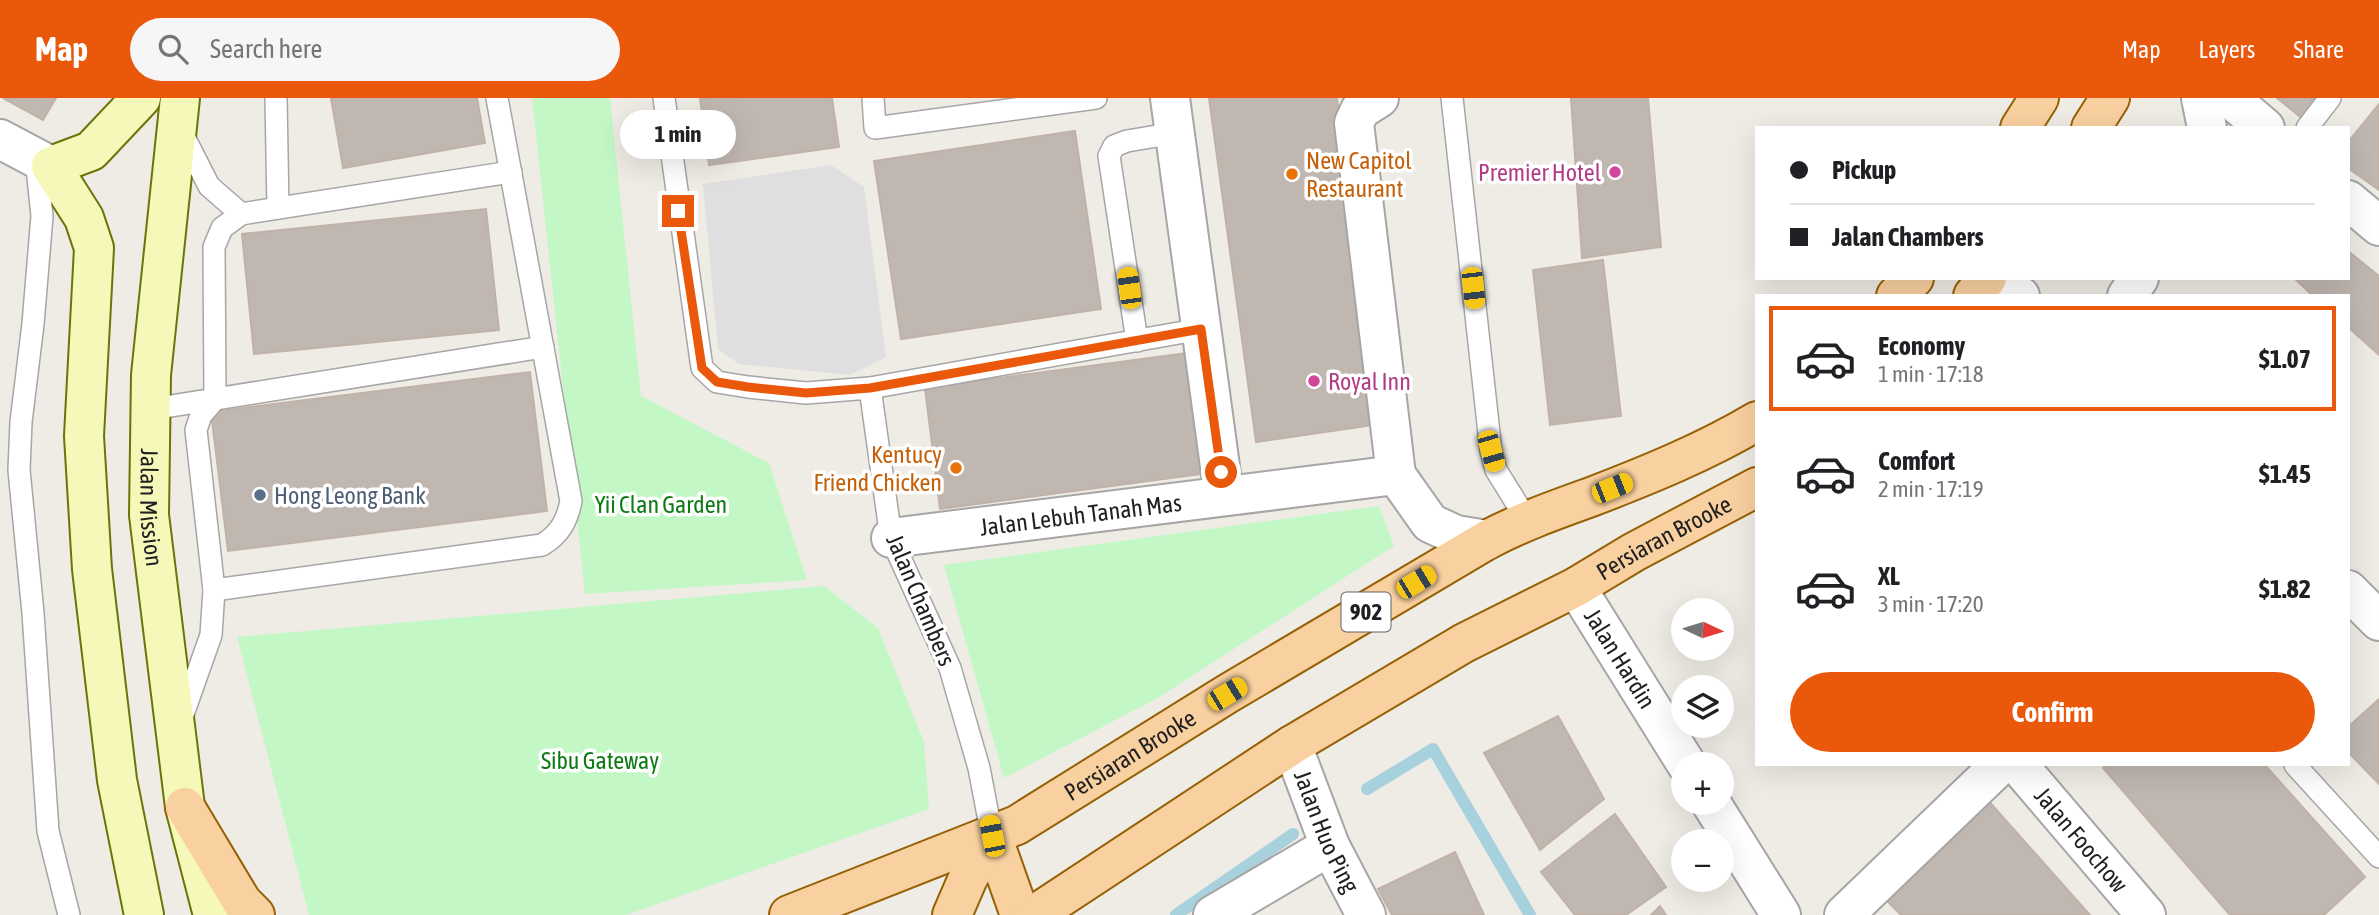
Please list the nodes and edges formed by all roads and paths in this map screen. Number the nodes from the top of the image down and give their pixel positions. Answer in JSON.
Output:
{"nodes":[{"id":1,"x":141,"y":98,"type":"edge"},
{"id":2,"x":276,"y":98,"type":"edge"},
{"id":3,"x":497,"y":98,"type":"edge"},
{"id":4,"x":664,"y":98,"type":"edge"},
{"id":5,"x":873,"y":98,"type":"edge"},
{"id":6,"x":1096,"y":98,"type":"edge"},
{"id":7,"x":1379,"y":98,"type":"edge"},
{"id":8,"x":1452,"y":98,"type":"edge"},
{"id":9,"x":2039,"y":98,"type":"edge"},
{"id":10,"x":2110,"y":98,"type":"edge"},
{"id":11,"x":2202,"y":98,"type":"edge"},
{"id":12,"x":2230,"y":98,"type":"edge"},
{"id":13,"x":2330,"y":98,"type":"edge"},
{"id":14,"x":179,"y":111,"type":"edge"},
{"id":15,"x":1173,"y":116,"type":"edge"},
{"id":16,"x":2021,"y":126,"type":"edge"},
{"id":17,"x":2092,"y":126,"type":"edge"},
{"id":18,"x":2207,"y":126,"type":"edge"},
{"id":19,"x":2263,"y":126,"type":"edge"},
{"id":20,"x":2309,"y":126,"type":"edge"},
{"id":21,"x":0,"y":139,"type":"edge"},
{"id":22,"x":44,"y":162,"type":"junction"},
{"id":23,"x":511,"y":172,"type":"junction"},
{"id":24,"x":2350,"y":202,"type":"edge"},
{"id":25,"x":278,"y":208,"type":"junction"},
{"id":26,"x":242,"y":214,"type":"junction"},
{"id":27,"x":2379,"y":226,"type":"edge"},
{"id":28,"x":1912,"y":280,"type":"edge"},
{"id":29,"x":1985,"y":280,"type":"edge"},
{"id":30,"x":1997,"y":280,"type":"edge"},
{"id":31,"x":1898,"y":294,"type":"edge"},
{"id":32,"x":1975,"y":294,"type":"edge"},
{"id":33,"x":2017,"y":294,"type":"edge"},
{"id":34,"x":1201,"y":329,"type":"junction"},
{"id":35,"x":1137,"y":341,"type":"junction"},
{"id":36,"x":543,"y":347,"type":"junction"},
{"id":37,"x":870,"y":388,"type":"junction"},
{"id":38,"x":215,"y":399,"type":"junction"},
{"id":39,"x":152,"y":409,"type":"junction"},
{"id":40,"x":1755,"y":422,"type":"edge"},
{"id":41,"x":10,"y":471,"type":"edge"},
{"id":42,"x":1396,"y":475,"type":"junction"},
{"id":43,"x":1754,"y":493,"type":"edge"},
{"id":44,"x":1224,"y":496,"type":"junction"},
{"id":45,"x":1527,"y":520,"type":"junction"},
{"id":46,"x":891,"y":538,"type":"junction"},
{"id":47,"x":1487,"y":540,"type":"junction"},
{"id":48,"x":1576,"y":587,"type":"junction"},
{"id":49,"x":214,"y":590,"type":"junction"},
{"id":50,"x":2350,"y":592,"type":"edge"},
{"id":51,"x":2379,"y":621,"type":"edge"},
{"id":52,"x":175,"y":736,"type":"junction"},
{"id":53,"x":1292,"y":744,"type":"junction"},
{"id":54,"x":1679,"y":752,"type":"edge"},
{"id":55,"x":1999,"y":766,"type":"edge"},
{"id":56,"x":2019,"y":766,"type":"edge"},
{"id":57,"x":2296,"y":766,"type":"edge"},
{"id":58,"x":185,"y":807,"type":"junction"},
{"id":59,"x":1718,"y":815,"type":"edge"},
{"id":60,"x":992,"y":836,"type":"junction"},
{"id":61,"x":1330,"y":846,"type":"junction"},
{"id":62,"x":2379,"y":857,"type":"edge"},
{"id":63,"x":1847,"y":914,"type":"edge"},
{"id":64,"x":69,"y":915,"type":"edge"},
{"id":65,"x":144,"y":915,"type":"edge"},
{"id":66,"x":213,"y":915,"type":"edge"},
{"id":67,"x":255,"y":915,"type":"edge"},
{"id":68,"x":789,"y":915,"type":"edge"},
{"id":69,"x":952,"y":915,"type":"edge"},
{"id":70,"x":1020,"y":915,"type":"edge"},
{"id":71,"x":1034,"y":915,"type":"edge"},
{"id":72,"x":1213,"y":915,"type":"edge"},
{"id":73,"x":1366,"y":915,"type":"edge"},
{"id":74,"x":1781,"y":915,"type":"edge"},
{"id":75,"x":2146,"y":915,"type":"edge"}],
"edges":[{"from":1,"to":22,"type":"street"},
{"from":2,"to":25,"type":"lane"},
{"from":3,"to":23,"type":"lane"},
{"from":4,"to":37,"type":"lane"},
{"from":5,"to":6,"type":"lane"},
{"from":7,"to":42,"type":"street"},
{"from":8,"to":45,"type":"lane"},
{"from":9,"to":16,"type":"main road"},
{"from":10,"to":17,"type":"main road"},
{"from":11,"to":18,"type":"street"},
{"from":12,"to":19,"type":"street"},
{"from":13,"to":20,"type":"lane"},
{"from":14,"to":26,"type":"lane"},
{"from":14,"to":39,"type":"street","name":"Jalan Mission"},
{"from":15,"to":34,"type":"street"},
{"from":15,"to":35,"type":"lane"},
{"from":21,"to":22,"type":"street"},
{"from":22,"to":41,"type":"lane"},
{"from":22,"to":65,"type":"street"},
{"from":23,"to":25,"type":"lane"},
{"from":23,"to":36,"type":"lane"},
{"from":24,"to":27,"type":"street"},
{"from":25,"to":26,"type":"lane"},
{"from":26,"to":38,"type":"lane"},
{"from":28,"to":31,"type":"main road"},
{"from":29,"to":32,"type":"main road"},
{"from":30,"to":33,"type":"street"},
{"from":34,"to":35,"type":"lane"},
{"from":34,"to":44,"type":"street"},
{"from":35,"to":37,"type":"lane"},
{"from":36,"to":38,"type":"lane"},
{"from":36,"to":49,"type":"lane"},
{"from":37,"to":46,"type":"lane","name":"Jalan Chambers"},
{"from":38,"to":39,"type":"lane"},
{"from":38,"to":49,"type":"lane"},
{"from":39,"to":52,"type":"street","name":"Jalan Mission"},
{"from":40,"to":45,"type":"main road","name":"Persiaran Brooke","number":"902"},
{"from":41,"to":64,"type":"lane"},
{"from":42,"to":44,"type":"street","name":"Jalan Lebuh Tanah Mas"},
{"from":42,"to":47,"type":"street"},
{"from":43,"to":48,"type":"main road","name":"Persiaran Brooke"},
{"from":44,"to":46,"type":"street","name":"Jalan Lebuh Tanah Mas"},
{"from":45,"to":47,"type":"main road","name":"Persiaran Brooke","number":"902"},
{"from":46,"to":60,"type":"lane","name":"Jalan Chambers"},
{"from":47,"to":60,"type":"main road","name":"Persiaran Brooke","number":"902"},
{"from":48,"to":53,"type":"main road","name":"Persiaran Brooke"},
{"from":48,"to":54,"type":"street","name":"Jalan Hardin"},
{"from":49,"to":52,"type":"lane"},
{"from":50,"to":51,"type":"street"},
{"from":52,"to":58,"type":"street","name":"Jalan Mission"},
{"from":53,"to":61,"type":"street","name":"Jalan Huo Ping"},
{"from":53,"to":71,"type":"main road","name":"Persiaran Brooke"},
{"from":55,"to":63,"type":"street"},
{"from":56,"to":75,"type":"street","name":"Jalan Foochow"},
{"from":57,"to":62,"type":"lane"},
{"from":58,"to":66,"type":"street","name":"Jalan Mission"},
{"from":58,"to":67,"type":"main road"},
{"from":59,"to":74,"type":"street"},
{"from":60,"to":68,"type":"main road","name":"Persiaran Brooke","number":"902"},
{"from":60,"to":69,"type":"main road"},
{"from":60,"to":70,"type":"main road"},
{"from":61,"to":72,"type":"street"},
{"from":61,"to":73,"type":"street","name":"Jalan Huo Ping"}]}
